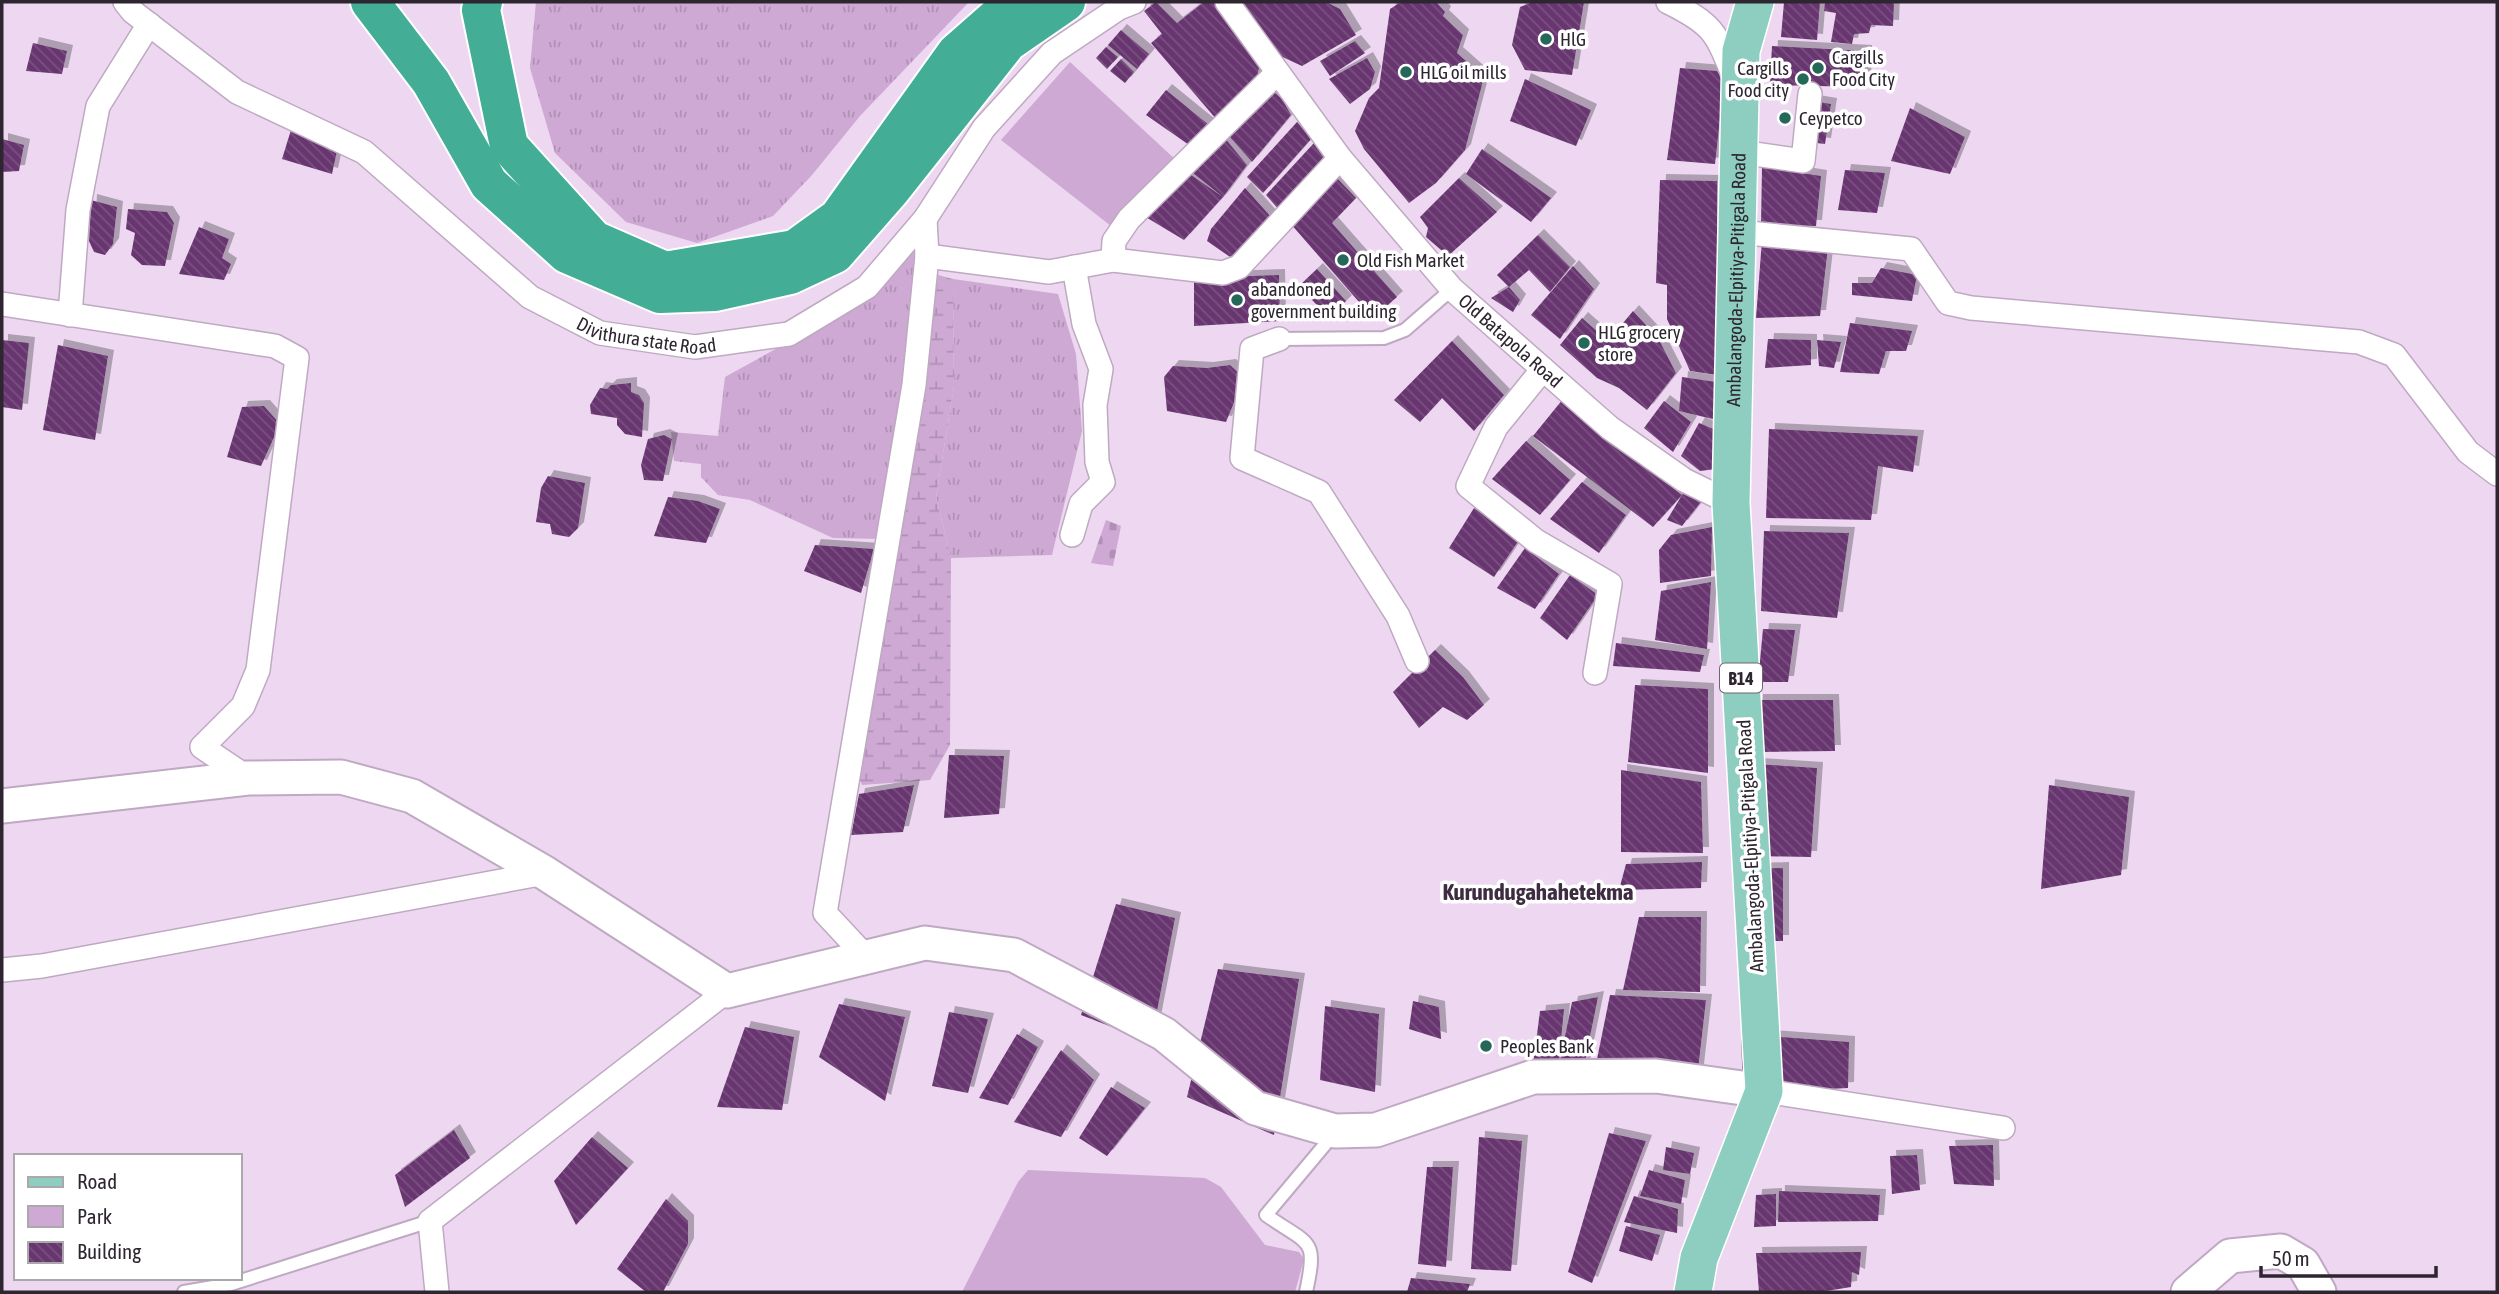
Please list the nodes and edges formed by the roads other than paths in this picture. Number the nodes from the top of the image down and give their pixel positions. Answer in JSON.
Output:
{"nodes":[{"id":1,"x":125,"y":2,"type":"edge"},
{"id":2,"x":370,"y":2,"type":"edge"},
{"id":3,"x":483,"y":2,"type":"edge"},
{"id":4,"x":1014,"y":2,"type":"edge"},
{"id":5,"x":1066,"y":2,"type":"edge"},
{"id":6,"x":1135,"y":2,"type":"edge"},
{"id":7,"x":1227,"y":2,"type":"edge"},
{"id":8,"x":1668,"y":2,"type":"edge"},
{"id":9,"x":1730,"y":2,"type":"edge"},
{"id":10,"x":1755,"y":2,"type":"edge"},
{"id":11,"x":149,"y":24,"type":"junction"},
{"id":12,"x":1741,"y":51,"type":"junction"},
{"id":13,"x":1276,"y":74,"type":"junction"},
{"id":14,"x":1810,"y":94,"type":"dead end"},
{"id":15,"x":1741,"y":96,"type":"junction"},
{"id":16,"x":1740,"y":152,"type":"junction"},
{"id":17,"x":1340,"y":158,"type":"junction"},
{"id":18,"x":925,"y":219,"type":"junction"},
{"id":19,"x":1738,"y":232,"type":"junction"},
{"id":20,"x":927,"y":256,"type":"junction"},
{"id":21,"x":1113,"y":260,"type":"junction"},
{"id":22,"x":1074,"y":267,"type":"junction"},
{"id":23,"x":1452,"y":289,"type":"junction"},
{"id":24,"x":2,"y":304,"type":"edge"},
{"id":25,"x":71,"y":315,"type":"junction"},
{"id":26,"x":1279,"y":338,"type":"joint"},
{"id":27,"x":1543,"y":369,"type":"junction"},
{"id":28,"x":2497,"y":474,"type":"edge"},
{"id":29,"x":1731,"y":503,"type":"junction"},
{"id":30,"x":1072,"y":535,"type":"dead end"},
{"id":31,"x":1417,"y":661,"type":"dead end"},
{"id":32,"x":1595,"y":673,"type":"dead end"},
{"id":33,"x":248,"y":778,"type":"junction"},
{"id":34,"x":2,"y":806,"type":"edge"},
{"id":35,"x":545,"y":873,"type":"junction"},
{"id":36,"x":867,"y":958,"type":"junction"},
{"id":37,"x":2,"y":970,"type":"edge"},
{"id":38,"x":727,"y":991,"type":"junction"},
{"id":39,"x":1764,"y":1091,"type":"junction"},
{"id":40,"x":2003,"y":1128,"type":"dead end"},
{"id":41,"x":1335,"y":1131,"type":"junction"},
{"id":42,"x":430,"y":1221,"type":"junction"},
{"id":43,"x":184,"y":1292,"type":"edge"},
{"id":44,"x":437,"y":1292,"type":"edge"},
{"id":45,"x":1306,"y":1292,"type":"edge"},
{"id":46,"x":1693,"y":1292,"type":"edge"},
{"id":47,"x":2188,"y":1292,"type":"edge"},
{"id":48,"x":2319,"y":1292,"type":"edge"}],
"edges":[{"from":1,"to":11,"type":"street","name":"Divithura state Road"},
{"from":2,"to":5,"type":"highway"},
{"from":3,"to":4,"type":"highway"},
{"from":6,"to":18,"type":"street","name":"Divithura state Road"},
{"from":7,"to":13,"type":"street","name":"Old Batapola Road"},
{"from":8,"to":15,"type":"street"},
{"from":9,"to":12,"type":"main road","name":"Ambalangoda-Elpitiya-Pitigala Road","number":"B14"},
{"from":10,"to":12,"type":"main road","name":"Ambalangoda-Elpitiya-Pitigala Road","number":"B14"},
{"from":11,"to":18,"type":"street","name":"Divithura state Road"},
{"from":11,"to":25,"type":"street"},
{"from":12,"to":15,"type":"main road","name":"Ambalangoda-Elpitiya-Pitigala Road","number":"B14"},
{"from":13,"to":17,"type":"street","name":"Old Batapola Road"},
{"from":13,"to":21,"type":"street"},
{"from":14,"to":16,"type":"street"},
{"from":15,"to":16,"type":"main road","name":"Ambalangoda-Elpitiya-Pitigala Road","number":"B14"},
{"from":16,"to":19,"type":"main road","name":"Ambalangoda-Elpitiya-Pitigala Road","number":"B14"},
{"from":17,"to":21,"type":"street"},
{"from":17,"to":23,"type":"street","name":"Old Batapola Road"},
{"from":18,"to":20,"type":"street"},
{"from":19,"to":28,"type":"street"},
{"from":19,"to":29,"type":"main road","name":"Ambalangoda-Elpitiya-Pitigala Road","number":"B14"},
{"from":20,"to":22,"type":"street"},
{"from":20,"to":36,"type":"street"},
{"from":21,"to":22,"type":"street"},
{"from":22,"to":30,"type":"street"},
{"from":23,"to":26,"type":"lane"},
{"from":23,"to":27,"type":"street","name":"Old Batapola Road"},
{"from":24,"to":25,"type":"street"},
{"from":25,"to":33,"type":"street"},
{"from":26,"to":31,"type":"street"},
{"from":27,"to":29,"type":"street","name":"Old Batapola Road"},
{"from":27,"to":32,"type":"street"},
{"from":29,"to":39,"type":"main road","name":"Ambalangoda-Elpitiya-Pitigala Road","number":"B14"},
{"from":33,"to":34,"type":"street"},
{"from":33,"to":35,"type":"street"},
{"from":35,"to":37,"type":"street"},
{"from":35,"to":38,"type":"street"},
{"from":36,"to":38,"type":"street"},
{"from":36,"to":41,"type":"street"},
{"from":38,"to":42,"type":"street"},
{"from":39,"to":40,"type":"street"},
{"from":39,"to":41,"type":"street"},
{"from":39,"to":46,"type":"main road","name":"Ambalangoda-Elpitiya-Pitigala Road","number":"B14"},
{"from":41,"to":45,"type":"lane"},
{"from":42,"to":43,"type":"lane"},
{"from":42,"to":44,"type":"street"},
{"from":47,"to":48,"type":"street"}]}
